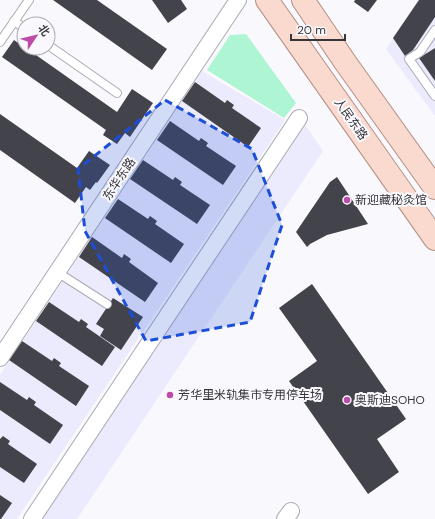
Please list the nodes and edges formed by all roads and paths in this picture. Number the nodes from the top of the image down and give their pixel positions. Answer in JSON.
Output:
{"nodes":[{"id":1,"x":29,"y":0,"type":"edge"},
{"id":2,"x":238,"y":0,"type":"edge"},
{"id":3,"x":267,"y":0,"type":"edge"},
{"id":4,"x":303,"y":0,"type":"edge"},
{"id":5,"x":14,"y":21,"type":"joint"},
{"id":6,"x":435,"y":30,"type":"edge"},
{"id":7,"x":0,"y":42,"type":"edge"},
{"id":8,"x":56,"y":51,"type":"edge"},
{"id":9,"x":117,"y":93,"type":"dead end"},
{"id":10,"x":435,"y":96,"type":"edge"},
{"id":11,"x":299,"y":118,"type":"dead end"},
{"id":12,"x":435,"y":188,"type":"edge"},
{"id":13,"x":435,"y":239,"type":"edge"},
{"id":14,"x":57,"y":272,"type":"junction"},
{"id":15,"x":107,"y":304,"type":"dead end"},
{"id":16,"x":0,"y":358,"type":"edge"},
{"id":17,"x":32,"y":519,"type":"edge"}],
"edges":[{"from":1,"to":5,"type":"lane"},
{"from":2,"to":14,"type":"street","name":"东华东路"},
{"from":3,"to":13,"type":"main road","name":"人民东路"},
{"from":4,"to":12,"type":"main road"},
{"from":5,"to":7,"type":"lane"},
{"from":6,"to":10,"type":"lane"},
{"from":8,"to":9,"type":"lane"},
{"from":11,"to":17,"type":"street"},
{"from":14,"to":15,"type":"lane"},
{"from":14,"to":16,"type":"street","name":"东华东路"}]}
